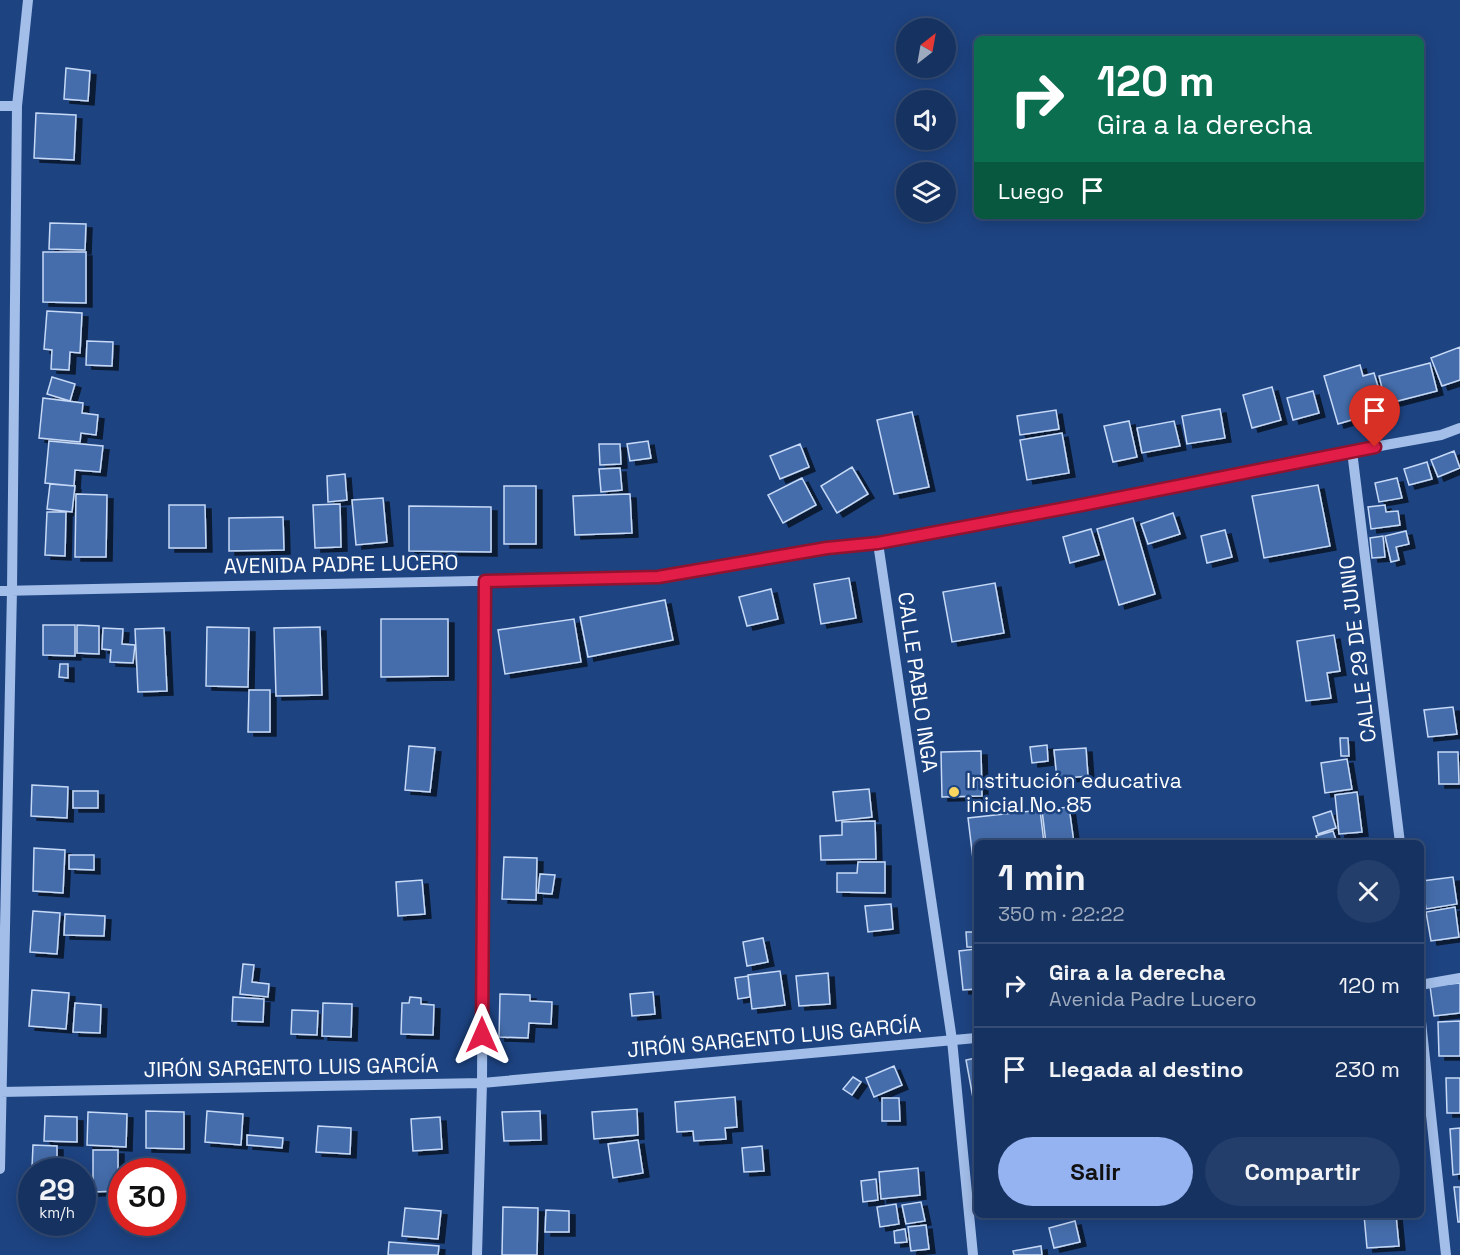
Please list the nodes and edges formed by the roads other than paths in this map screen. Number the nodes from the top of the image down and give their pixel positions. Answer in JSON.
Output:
{"nodes":[{"id":1,"x":28,"y":0,"type":"edge"},
{"id":2,"x":0,"y":106,"type":"edge"},
{"id":3,"x":17,"y":106,"type":"junction"},
{"id":4,"x":1460,"y":428,"type":"edge"},
{"id":5,"x":1352,"y":451,"type":"junction"},
{"id":6,"x":878,"y":543,"type":"junction"},
{"id":7,"x":485,"y":581,"type":"junction"},
{"id":8,"x":6,"y":591,"type":"edge"},
{"id":9,"x":1400,"y":840,"type":"edge"},
{"id":10,"x":1460,"y":978,"type":"edge"},
{"id":11,"x":1424,"y":984,"type":"edge"},
{"id":12,"x":974,"y":1038,"type":"edge"},
{"id":13,"x":952,"y":1040,"type":"junction"},
{"id":14,"x":1424,"y":1049,"type":"edge"},
{"id":15,"x":482,"y":1083,"type":"junction"},
{"id":16,"x":1,"y":1092,"type":"edge"},
{"id":17,"x":0,"y":1169,"type":"edge"},
{"id":18,"x":477,"y":1255,"type":"edge"},
{"id":19,"x":973,"y":1255,"type":"edge"},
{"id":20,"x":1446,"y":1255,"type":"edge"}],
"edges":[{"from":1,"to":3,"type":"street"},
{"from":2,"to":3,"type":"street"},
{"from":3,"to":8,"type":"street"},
{"from":4,"to":5,"type":"street","name":"AVENIDA PADRE LUCERO"},
{"from":5,"to":6,"type":"street","name":"AVENIDA PADRE LUCERO"},
{"from":5,"to":9,"type":"street","name":"CALLE 29 DE JUNIO"},
{"from":6,"to":7,"type":"street","name":"AVENIDA PADRE LUCERO"},
{"from":6,"to":13,"type":"street","name":"CALLE PABLO INGA"},
{"from":7,"to":8,"type":"street","name":"AVENIDA PADRE LUCERO"},
{"from":7,"to":15,"type":"street"},
{"from":8,"to":16,"type":"street"},
{"from":10,"to":11,"type":"street"},
{"from":12,"to":13,"type":"street","name":"JIRÓN SARGENTO LUIS GARCÍA"},
{"from":13,"to":15,"type":"street","name":"JIRÓN SARGENTO LUIS GARCÍA"},
{"from":13,"to":19,"type":"street","name":"CALLE PABLO INGA"},
{"from":14,"to":20,"type":"street"},
{"from":15,"to":16,"type":"street","name":"JIRÓN SARGENTO LUIS GARCÍA"},
{"from":15,"to":18,"type":"street"},
{"from":16,"to":17,"type":"street"}]}
